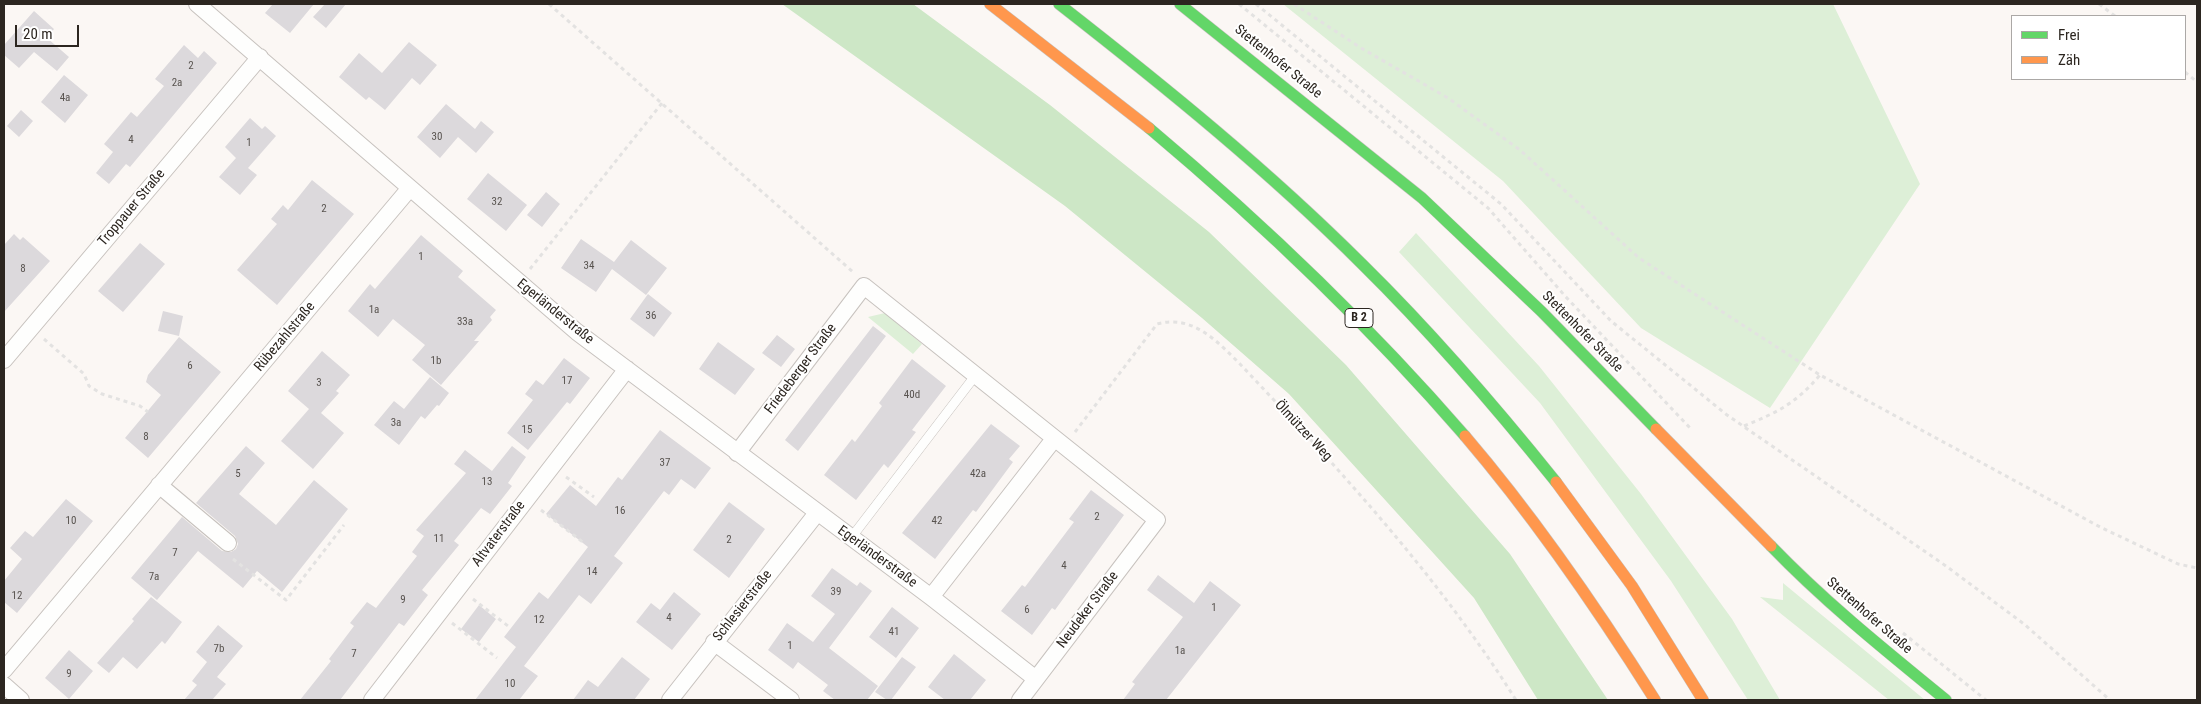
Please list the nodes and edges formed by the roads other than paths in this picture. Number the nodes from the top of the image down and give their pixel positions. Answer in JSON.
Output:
{"nodes":[{"id":1,"x":197,"y":4,"type":"edge"},
{"id":2,"x":990,"y":4,"type":"edge"},
{"id":3,"x":1059,"y":4,"type":"edge"},
{"id":4,"x":1180,"y":4,"type":"edge"},
{"id":5,"x":260,"y":57,"type":"junction"},
{"id":6,"x":410,"y":188,"type":"junction"},
{"id":7,"x":4,"y":360,"type":"edge"},
{"id":8,"x":627,"y":368,"type":"junction"},
{"id":9,"x":975,"y":376,"type":"junction"},
{"id":10,"x":1059,"y":443,"type":"junction"},
{"id":11,"x":737,"y":453,"type":"junction"},
{"id":12,"x":159,"y":485,"type":"junction"},
{"id":13,"x":816,"y":513,"type":"junction"},
{"id":14,"x":851,"y":538,"type":"junction"},
{"id":15,"x":228,"y":543,"type":"road end"},
{"id":16,"x":931,"y":597,"type":"junction"},
{"id":17,"x":714,"y":642,"type":"junction"},
{"id":18,"x":4,"y":670,"type":"edge"},
{"id":19,"x":1036,"y":679,"type":"junction"},
{"id":20,"x":4,"y":686,"type":"edge"},
{"id":21,"x":21,"y":700,"type":"edge"},
{"id":22,"x":372,"y":700,"type":"edge"},
{"id":23,"x":670,"y":700,"type":"edge"},
{"id":24,"x":791,"y":700,"type":"edge"},
{"id":25,"x":1020,"y":700,"type":"edge"},
{"id":26,"x":1655,"y":700,"type":"edge"},
{"id":27,"x":1703,"y":700,"type":"edge"},
{"id":28,"x":1946,"y":700,"type":"edge"}],
"edges":[{"from":1,"to":5,"type":"street","name":"Egerländerstraße"},
{"from":2,"to":26,"type":"main road","number":"B 2"},
{"from":3,"to":27,"type":"main road"},
{"from":4,"to":28,"type":"main road","name":"Stettenhofer Straße"},
{"from":5,"to":6,"type":"street","name":"Egerländerstraße"},
{"from":5,"to":7,"type":"street","name":"Troppauer Straße"},
{"from":6,"to":8,"type":"street","name":"Egerländerstraße"},
{"from":6,"to":12,"type":"street","name":"Rübezahlstraße"},
{"from":8,"to":11,"type":"street","name":"Egerländerstraße"},
{"from":8,"to":22,"type":"street","name":"Altvaterstraße"},
{"from":9,"to":10,"type":"street"},
{"from":9,"to":11,"type":"street","name":"Friedeberger Straße"},
{"from":9,"to":14,"type":"lane"},
{"from":10,"to":16,"type":"street","name":"Egerländerstraße"},
{"from":10,"to":19,"type":"street","name":"Neudeker Straße"},
{"from":11,"to":13,"type":"street","name":"Egerländerstraße"},
{"from":12,"to":15,"type":"street"},
{"from":12,"to":18,"type":"street","name":"Rübezahlstraße"},
{"from":13,"to":14,"type":"street","name":"Egerländerstraße"},
{"from":13,"to":17,"type":"street","name":"Schlesierstraße"},
{"from":14,"to":16,"type":"street","name":"Egerländerstraße"},
{"from":16,"to":19,"type":"street","name":"Egerländerstraße"},
{"from":17,"to":23,"type":"street","name":"Schlesierstraße"},
{"from":17,"to":24,"type":"street"},
{"from":19,"to":25,"type":"street","name":"Neudeker Straße"},
{"from":20,"to":21,"type":"street"}]}
